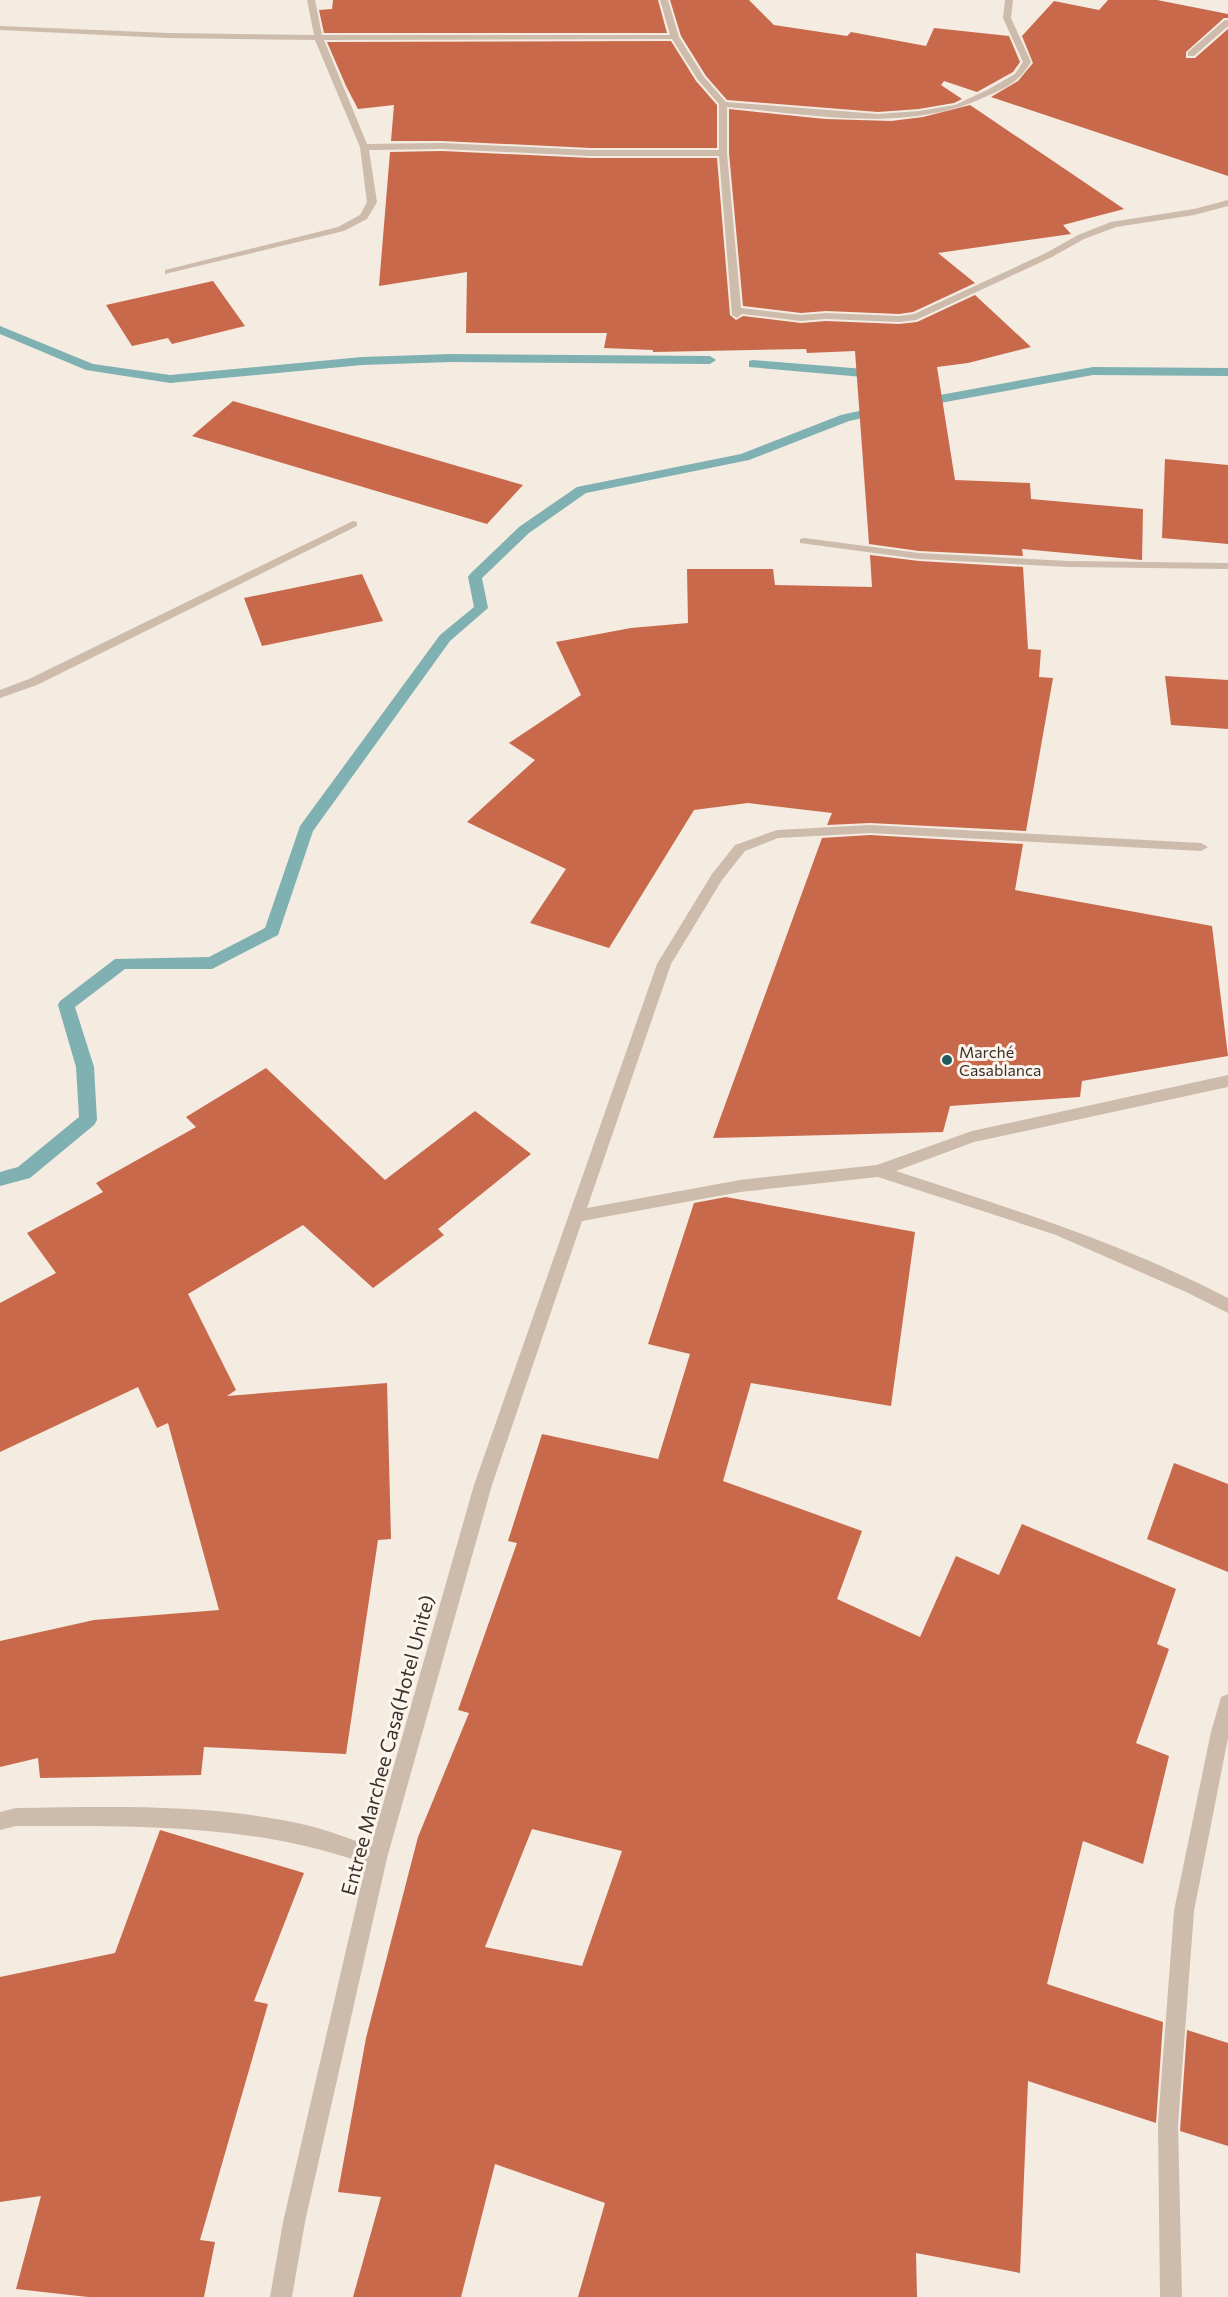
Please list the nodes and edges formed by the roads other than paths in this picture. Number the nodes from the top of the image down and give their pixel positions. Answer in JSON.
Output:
{"nodes":[{"id":1,"x":311,"y":0,"type":"edge"},
{"id":2,"x":664,"y":0,"type":"edge"},
{"id":3,"x":1009,"y":0,"type":"edge"},
{"id":4,"x":1228,"y":22,"type":"edge"},
{"id":5,"x":0,"y":28,"type":"edge"},
{"id":6,"x":318,"y":36,"type":"junction"},
{"id":7,"x":675,"y":37,"type":"junction"},
{"id":8,"x":1191,"y":54,"type":"dead end"},
{"id":9,"x":723,"y":104,"type":"junction"},
{"id":10,"x":364,"y":147,"type":"junction"},
{"id":11,"x":723,"y":153,"type":"junction"},
{"id":12,"x":1228,"y":203,"type":"edge"},
{"id":13,"x":168,"y":272,"type":"dead end"},
{"id":14,"x":353,"y":524,"type":"dead end"},
{"id":15,"x":804,"y":541,"type":"dead end"},
{"id":16,"x":1228,"y":566,"type":"edge"},
{"id":17,"x":0,"y":694,"type":"edge"},
{"id":18,"x":1201,"y":847,"type":"dead end"},
{"id":19,"x":1228,"y":1081,"type":"edge"},
{"id":20,"x":878,"y":1171,"type":"junction"},
{"id":21,"x":576,"y":1216,"type":"junction"},
{"id":22,"x":1228,"y":1306,"type":"edge"},
{"id":23,"x":1228,"y":1703,"type":"edge"},
{"id":24,"x":0,"y":1821,"type":"edge"},
{"id":25,"x":377,"y":1858,"type":"junction"},
{"id":26,"x":281,"y":2297,"type":"edge"},
{"id":27,"x":1171,"y":2297,"type":"edge"}],
"edges":[{"from":1,"to":6,"type":"street"},
{"from":2,"to":7,"type":"street"},
{"from":3,"to":9,"type":"street"},
{"from":4,"to":8,"type":"street"},
{"from":5,"to":6,"type":"street"},
{"from":6,"to":7,"type":"street"},
{"from":6,"to":10,"type":"street"},
{"from":7,"to":9,"type":"street"},
{"from":9,"to":11,"type":"street"},
{"from":10,"to":11,"type":"street"},
{"from":10,"to":13,"type":"street"},
{"from":11,"to":12,"type":"street"},
{"from":14,"to":17,"type":"street"},
{"from":15,"to":16,"type":"street"},
{"from":18,"to":21,"type":"street","name":"Entree Marchee Casa(Hotel Unite)"},
{"from":19,"to":20,"type":"street"},
{"from":20,"to":21,"type":"street"},
{"from":20,"to":22,"type":"street"},
{"from":21,"to":25,"type":"street","name":"Entree Marchee Casa(Hotel Unite)"},
{"from":23,"to":27,"type":"street"},
{"from":24,"to":25,"type":"street"},
{"from":25,"to":26,"type":"street","name":"Entree Marchee Casa(Hotel Unite)"}]}
